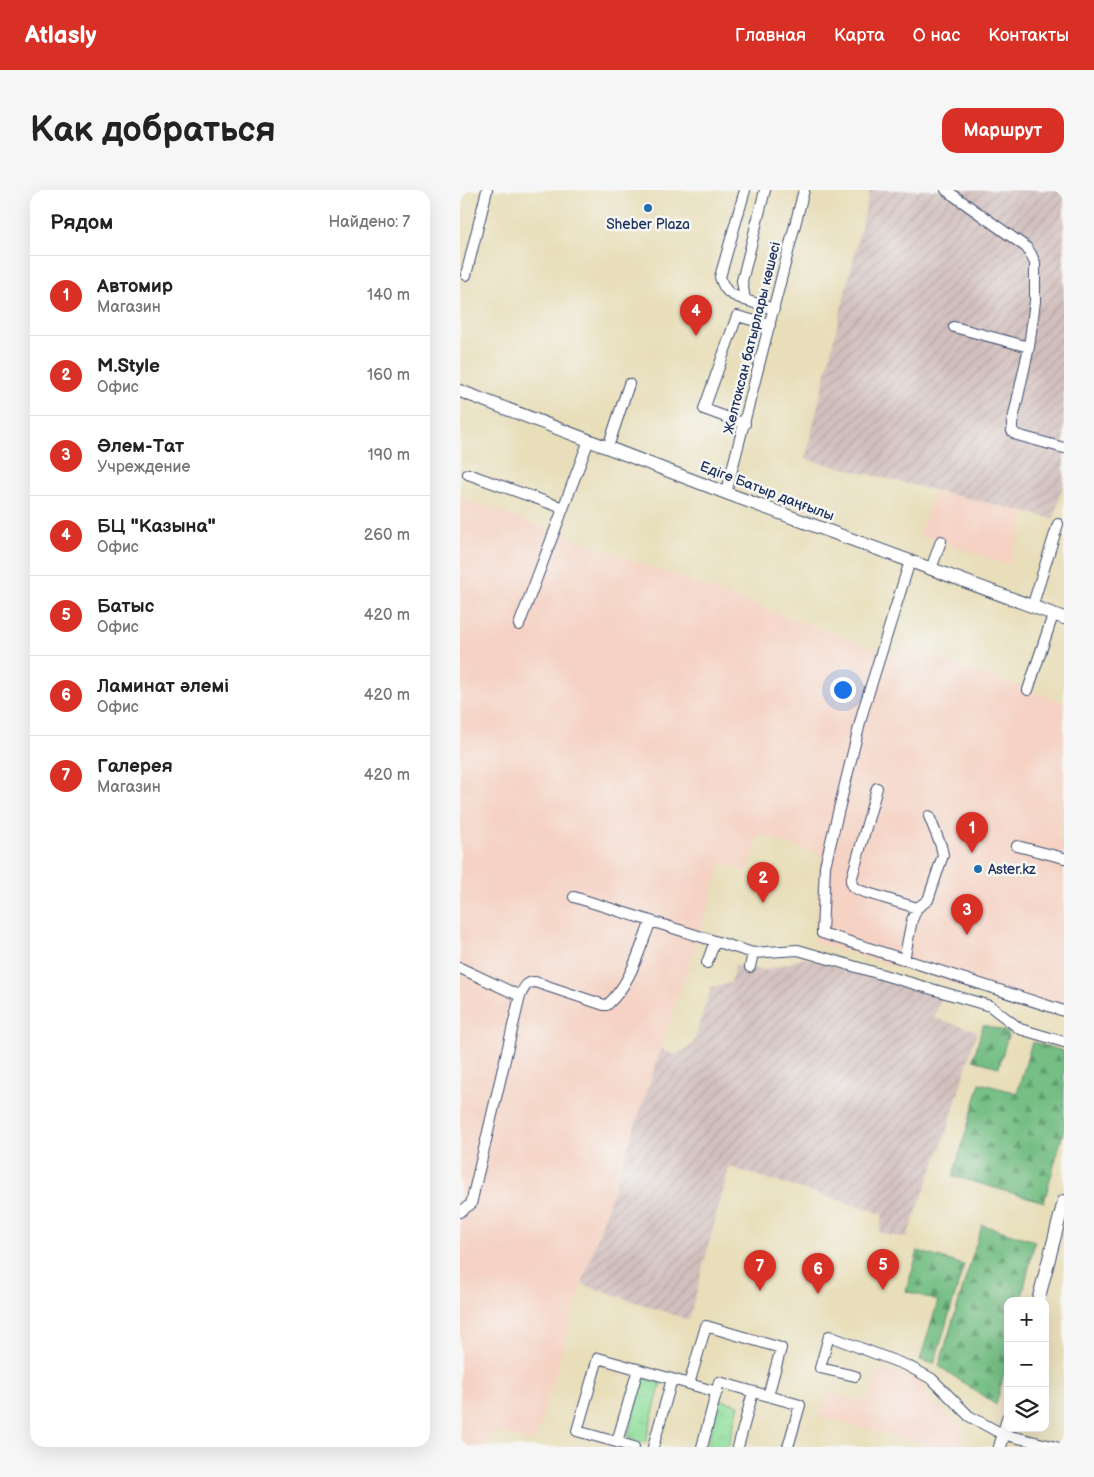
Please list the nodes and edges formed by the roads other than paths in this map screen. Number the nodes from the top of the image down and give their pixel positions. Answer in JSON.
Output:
{"nodes":[{"id":1,"x":487,"y":190,"type":"edge"},
{"id":2,"x":745,"y":190,"type":"edge"},
{"id":3,"x":765,"y":190,"type":"edge"},
{"id":4,"x":804,"y":190,"type":"edge"},
{"id":5,"x":946,"y":190,"type":"edge"},
{"id":6,"x":466,"y":276,"type":"dead end"},
{"id":7,"x":745,"y":300,"type":"junction"},
{"id":8,"x":774,"y":309,"type":"junction"},
{"id":9,"x":770,"y":325,"type":"junction"},
{"id":10,"x":954,"y":327,"type":"dead end"},
{"id":11,"x":1029,"y":347,"type":"junction"},
{"id":12,"x":629,"y":384,"type":"dead end"},
{"id":13,"x":460,"y":391,"type":"edge"},
{"id":14,"x":745,"y":424,"type":"junction"},
{"id":15,"x":589,"y":440,"type":"junction"},
{"id":16,"x":608,"y":447,"type":"junction"},
{"id":17,"x":1064,"y":448,"type":"edge"},
{"id":18,"x":468,"y":474,"type":"dead end"},
{"id":19,"x":726,"y":493,"type":"junction"},
{"id":20,"x":563,"y":508,"type":"junction"},
{"id":21,"x":1058,"y":524,"type":"dead end"},
{"id":22,"x":941,"y":541,"type":"dead end"},
{"id":23,"x":910,"y":561,"type":"junction"},
{"id":24,"x":931,"y":569,"type":"junction"},
{"id":25,"x":1032,"y":606,"type":"junction"},
{"id":26,"x":1059,"y":616,"type":"edge"},
{"id":27,"x":519,"y":625,"type":"dead end"},
{"id":28,"x":1028,"y":690,"type":"dead end"},
{"id":29,"x":877,"y":788,"type":"dead end"},
{"id":30,"x":929,"y":816,"type":"dead end"},
{"id":31,"x":1018,"y":846,"type":"dead end"},
{"id":32,"x":1064,"y":858,"type":"edge"},
{"id":33,"x":574,"y":897,"type":"dead end"},
{"id":34,"x":917,"y":908,"type":"junction"},
{"id":35,"x":651,"y":921,"type":"junction"},
{"id":36,"x":715,"y":941,"type":"junction"},
{"id":37,"x":753,"y":953,"type":"junction"},
{"id":38,"x":904,"y":960,"type":"junction"},
{"id":39,"x":707,"y":964,"type":"dead end"},
{"id":40,"x":460,"y":968,"type":"edge"},
{"id":41,"x":750,"y":968,"type":"dead end"},
{"id":42,"x":520,"y":996,"type":"junction"},
{"id":43,"x":1064,"y":1011,"type":"edge"},
{"id":44,"x":1064,"y":1042,"type":"edge"},
{"id":45,"x":1064,"y":1205,"type":"edge"},
{"id":46,"x":460,"y":1212,"type":"edge"},
{"id":47,"x":1039,"y":1297,"type":"edge"},
{"id":48,"x":638,"y":1369,"type":"junction"},
{"id":49,"x":855,"y":1376,"type":"dead end"},
{"id":50,"x":672,"y":1379,"type":"junction"},
{"id":51,"x":688,"y":1384,"type":"junction"},
{"id":52,"x":717,"y":1392,"type":"junction"},
{"id":53,"x":753,"y":1392,"type":"junction"},
{"id":54,"x":768,"y":1396,"type":"junction"},
{"id":55,"x":1001,"y":1441,"type":"edge"},
{"id":56,"x":617,"y":1442,"type":"junction"},
{"id":57,"x":634,"y":1447,"type":"edge"},
{"id":58,"x":653,"y":1447,"type":"edge"},
{"id":59,"x":702,"y":1447,"type":"edge"},
{"id":60,"x":738,"y":1447,"type":"edge"},
{"id":61,"x":788,"y":1447,"type":"edge"},
{"id":62,"x":1056,"y":1447,"type":"edge"}],
"edges":[{"from":1,"to":6,"type":"street"},
{"from":2,"to":7,"type":"street"},
{"from":3,"to":7,"type":"street"},
{"from":4,"to":8,"type":"street","name":"Желтоксан батырлары көшесі"},
{"from":5,"to":11,"type":"street"},
{"from":7,"to":8,"type":"street"},
{"from":8,"to":9,"type":"street","name":"Желтоксан батырлары көшесі"},
{"from":9,"to":14,"type":"street","name":"Желтоксан батырлары көшесі"},
{"from":9,"to":14,"type":"street"},
{"from":10,"to":11,"type":"street"},
{"from":11,"to":17,"type":"street"},
{"from":12,"to":16,"type":"street"},
{"from":13,"to":15,"type":"main road","name":"Едіге Батыр даңғылы"},
{"from":14,"to":19,"type":"street","name":"Желтоксан батырлары көшесі"},
{"from":15,"to":16,"type":"main road","name":"Едіге Батыр даңғылы"},
{"from":15,"to":20,"type":"street"},
{"from":16,"to":19,"type":"main road","name":"Едіге Батыр даңғылы"},
{"from":18,"to":20,"type":"street"},
{"from":19,"to":23,"type":"main road","name":"Едіге Батыр даңғылы"},
{"from":20,"to":27,"type":"street"},
{"from":21,"to":25,"type":"street"},
{"from":22,"to":24,"type":"street"},
{"from":23,"to":24,"type":"main road","name":"Едіге Батыр даңғылы"},
{"from":23,"to":38,"type":"street"},
{"from":24,"to":25,"type":"main road","name":"Едіге Батыр даңғылы"},
{"from":25,"to":26,"type":"main road","name":"Едіге Батыр даңғылы"},
{"from":26,"to":28,"type":"street"},
{"from":29,"to":34,"type":"street"},
{"from":30,"to":34,"type":"street"},
{"from":31,"to":32,"type":"street"},
{"from":33,"to":35,"type":"street"},
{"from":34,"to":38,"type":"street"},
{"from":35,"to":36,"type":"street"},
{"from":35,"to":42,"type":"street"},
{"from":36,"to":37,"type":"street"},
{"from":36,"to":39,"type":"street"},
{"from":37,"to":41,"type":"street"},
{"from":37,"to":44,"type":"street"},
{"from":38,"to":43,"type":"street"},
{"from":40,"to":42,"type":"street"},
{"from":42,"to":46,"type":"street"},
{"from":45,"to":47,"type":"main road"},
{"from":48,"to":50,"type":"street"},
{"from":48,"to":56,"type":"street"},
{"from":48,"to":56,"type":"street"},
{"from":49,"to":55,"type":"street"},
{"from":50,"to":51,"type":"street"},
{"from":50,"to":58,"type":"street"},
{"from":51,"to":52,"type":"street"},
{"from":51,"to":54,"type":"street"},
{"from":52,"to":53,"type":"street"},
{"from":52,"to":59,"type":"street"},
{"from":53,"to":54,"type":"street"},
{"from":53,"to":60,"type":"street"},
{"from":54,"to":61,"type":"street"},
{"from":55,"to":62,"type":"street"},
{"from":56,"to":57,"type":"street"}]}
